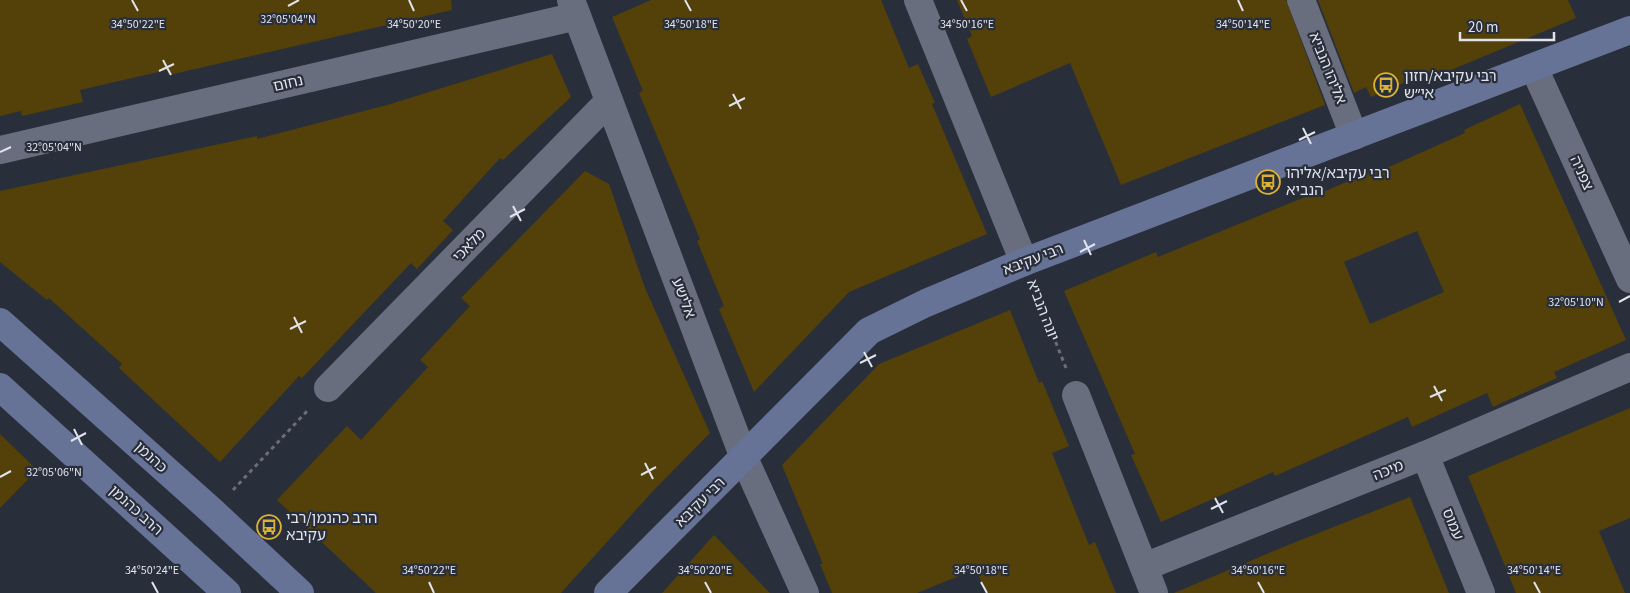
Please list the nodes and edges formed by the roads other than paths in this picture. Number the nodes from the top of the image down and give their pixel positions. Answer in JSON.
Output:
{"nodes":[{"id":1,"x":918,"y":0,"type":"edge"},
{"id":2,"x":1301,"y":0,"type":"edge"},
{"id":3,"x":574,"y":8,"type":"edge"},
{"id":4,"x":1630,"y":30,"type":"edge"},
{"id":5,"x":1534,"y":68,"type":"junction"},
{"id":6,"x":609,"y":101,"type":"junction"},
{"id":7,"x":1354,"y":136,"type":"junction"},
{"id":8,"x":0,"y":150,"type":"edge"},
{"id":9,"x":1024,"y":262,"type":"junction"},
{"id":10,"x":1630,"y":279,"type":"edge"},
{"id":11,"x":0,"y":322,"type":"edge"},
{"id":12,"x":1630,"y":367,"type":"edge"},
{"id":13,"x":0,"y":387,"type":"edge"},
{"id":14,"x":328,"y":388,"type":"road end"},
{"id":15,"x":1076,"y":395,"type":"road end"},
{"id":16,"x":1425,"y":455,"type":"junction"},
{"id":17,"x":744,"y":458,"type":"junction"},
{"id":18,"x":1144,"y":567,"type":"junction"},
{"id":19,"x":227,"y":593,"type":"edge"},
{"id":20,"x":300,"y":593,"type":"edge"},
{"id":21,"x":608,"y":593,"type":"edge"},
{"id":22,"x":805,"y":593,"type":"edge"},
{"id":23,"x":1154,"y":593,"type":"edge"},
{"id":24,"x":1481,"y":593,"type":"edge"}],
"edges":[{"from":1,"to":9,"type":"street","name":"יונה הנביא"},
{"from":2,"to":7,"type":"street","name":"אליהו הנביא"},
{"from":3,"to":6,"type":"street","name":"אלישע"},
{"from":3,"to":8,"type":"street","name":"נחום"},
{"from":4,"to":5,"type":"street","name":"רבי עקיבא"},
{"from":5,"to":7,"type":"street","name":"רבי עקיבא"},
{"from":5,"to":10,"type":"street","name":"צפניה"},
{"from":6,"to":14,"type":"street","name":"מלאכי"},
{"from":6,"to":17,"type":"street","name":"אלישע"},
{"from":7,"to":9,"type":"street","name":"רבי עקיבא"},
{"from":9,"to":17,"type":"street","name":"רבי עקיבא"},
{"from":11,"to":20,"type":"street","name":"כהנמן"},
{"from":12,"to":16,"type":"street","name":"מיכה"},
{"from":13,"to":19,"type":"street","name":"הרב כהנמן"},
{"from":15,"to":18,"type":"street"},
{"from":16,"to":18,"type":"street","name":"מיכה"},
{"from":16,"to":24,"type":"street","name":"עמוס"},
{"from":17,"to":21,"type":"street","name":"רבי עקיבא"},
{"from":17,"to":22,"type":"street","name":"אלישע"},
{"from":18,"to":23,"type":"street"}]}
